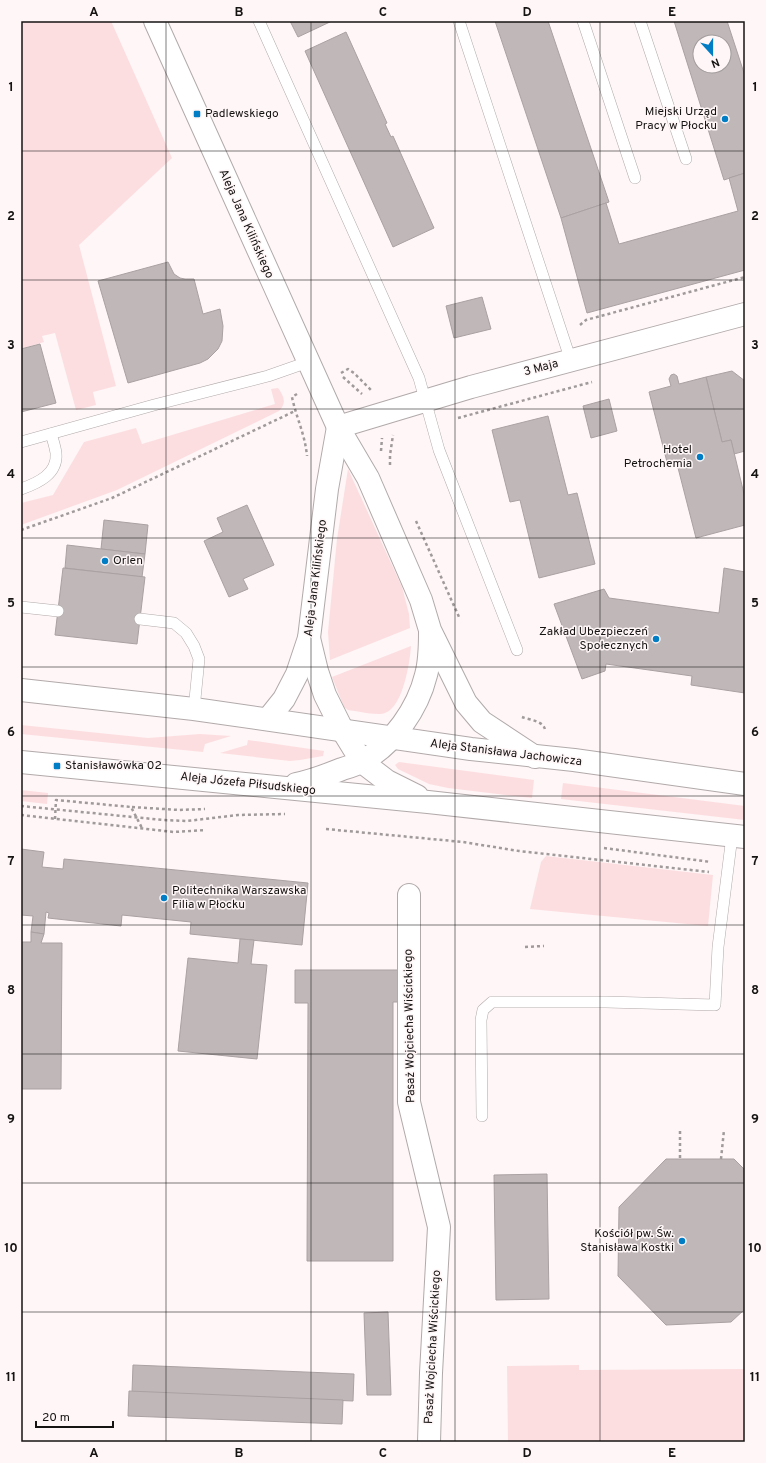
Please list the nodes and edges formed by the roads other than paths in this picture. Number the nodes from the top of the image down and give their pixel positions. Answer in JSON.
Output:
{"nodes":[{"id":1,"x":155,"y":21,"type":"edge"},
{"id":2,"x":259,"y":21,"type":"edge"},
{"id":3,"x":459,"y":21,"type":"edge"},
{"id":4,"x":582,"y":21,"type":"edge"},
{"id":5,"x":640,"y":21,"type":"edge"},
{"id":6,"x":686,"y":159,"type":"dead end"},
{"id":7,"x":635,"y":178,"type":"dead end"},
{"id":8,"x":745,"y":314,"type":"edge"},
{"id":9,"x":571,"y":361,"type":"junction"},
{"id":10,"x":308,"y":362,"type":"junction"},
{"id":11,"x":426,"y":401,"type":"junction"},
{"id":12,"x":338,"y":427,"type":"junction"},
{"id":13,"x":51,"y":434,"type":"junction"},
{"id":14,"x":21,"y":442,"type":"edge"},
{"id":15,"x":21,"y":489,"type":"edge"},
{"id":16,"x":21,"y":607,"type":"edge"},
{"id":17,"x":58,"y":611,"type":"dead end"},
{"id":18,"x":140,"y":619,"type":"dead end"},
{"id":19,"x":430,"y":630,"type":"junction"},
{"id":20,"x":308,"y":638,"type":"junction"},
{"id":21,"x":516,"y":650,"type":"dead end"},
{"id":22,"x":21,"y":690,"type":"edge"},
{"id":23,"x":194,"y":709,"type":"junction"},
{"id":24,"x":268,"y":719,"type":"junction"},
{"id":25,"x":343,"y":731,"type":"junction"},
{"id":26,"x":391,"y":738,"type":"junction"},
{"id":27,"x":535,"y":756,"type":"junction"},
{"id":28,"x":21,"y":762,"type":"edge"},
{"id":29,"x":362,"y":762,"type":"junction"},
{"id":30,"x":745,"y":784,"type":"edge"},
{"id":31,"x":281,"y":788,"type":"junction"},
{"id":32,"x":428,"y":802,"type":"junction"},
{"id":33,"x":738,"y":836,"type":"edge"},
{"id":34,"x":409,"y":895,"type":"dead end"},
{"id":35,"x":482,"y":1116,"type":"dead end"},
{"id":36,"x":429,"y":1442,"type":"edge"}],
"edges":[{"from":1,"to":10,"type":"main road","name":"Aleja Jana Kilińskiego"},
{"from":2,"to":11,"type":"lane"},
{"from":3,"to":9,"type":"lane"},
{"from":4,"to":7,"type":"lane"},
{"from":5,"to":6,"type":"lane"},
{"from":8,"to":9,"type":"main road","name":"3 Maja"},
{"from":9,"to":11,"type":"main road","name":"3 Maja"},
{"from":10,"to":12,"type":"main road","name":"Aleja Jana Kilińskiego"},
{"from":10,"to":13,"type":"lane"},
{"from":11,"to":12,"type":"main road","name":"3 Maja"},
{"from":11,"to":21,"type":"lane"},
{"from":12,"to":19,"type":"main road","name":"Aleja Jana Kilińskiego"},
{"from":12,"to":20,"type":"main road","name":"Aleja Jana Kilińskiego"},
{"from":13,"to":14,"type":"lane"},
{"from":13,"to":15,"type":"lane"},
{"from":16,"to":17,"type":"lane"},
{"from":18,"to":23,"type":"lane"},
{"from":19,"to":26,"type":"main road"},
{"from":19,"to":27,"type":"main road"},
{"from":20,"to":24,"type":"main road","name":"Aleja Jana Kilińskiego"},
{"from":20,"to":25,"type":"main road"},
{"from":22,"to":23,"type":"main road"},
{"from":23,"to":24,"type":"main road"},
{"from":24,"to":25,"type":"main road","name":"Aleja Stanisława Jachowicza"},
{"from":25,"to":26,"type":"main road","name":"Aleja Stanisława Jachowicza"},
{"from":25,"to":29,"type":"main road"},
{"from":26,"to":27,"type":"main road","name":"Aleja Stanisława Jachowicza"},
{"from":26,"to":29,"type":"main road"},
{"from":27,"to":30,"type":"main road","name":"Aleja Stanisława Jachowicza"},
{"from":28,"to":31,"type":"main road","name":"Aleja Józefa Piłsudskiego"},
{"from":29,"to":31,"type":"main road"},
{"from":29,"to":32,"type":"main road"},
{"from":31,"to":32,"type":"main road","name":"Aleja Józefa Piłsudskiego"},
{"from":32,"to":33,"type":"main road"},
{"from":33,"to":35,"type":"lane"},
{"from":34,"to":36,"type":"main road","name":"Pasaż Wojciecha Wiścickiego"}]}
